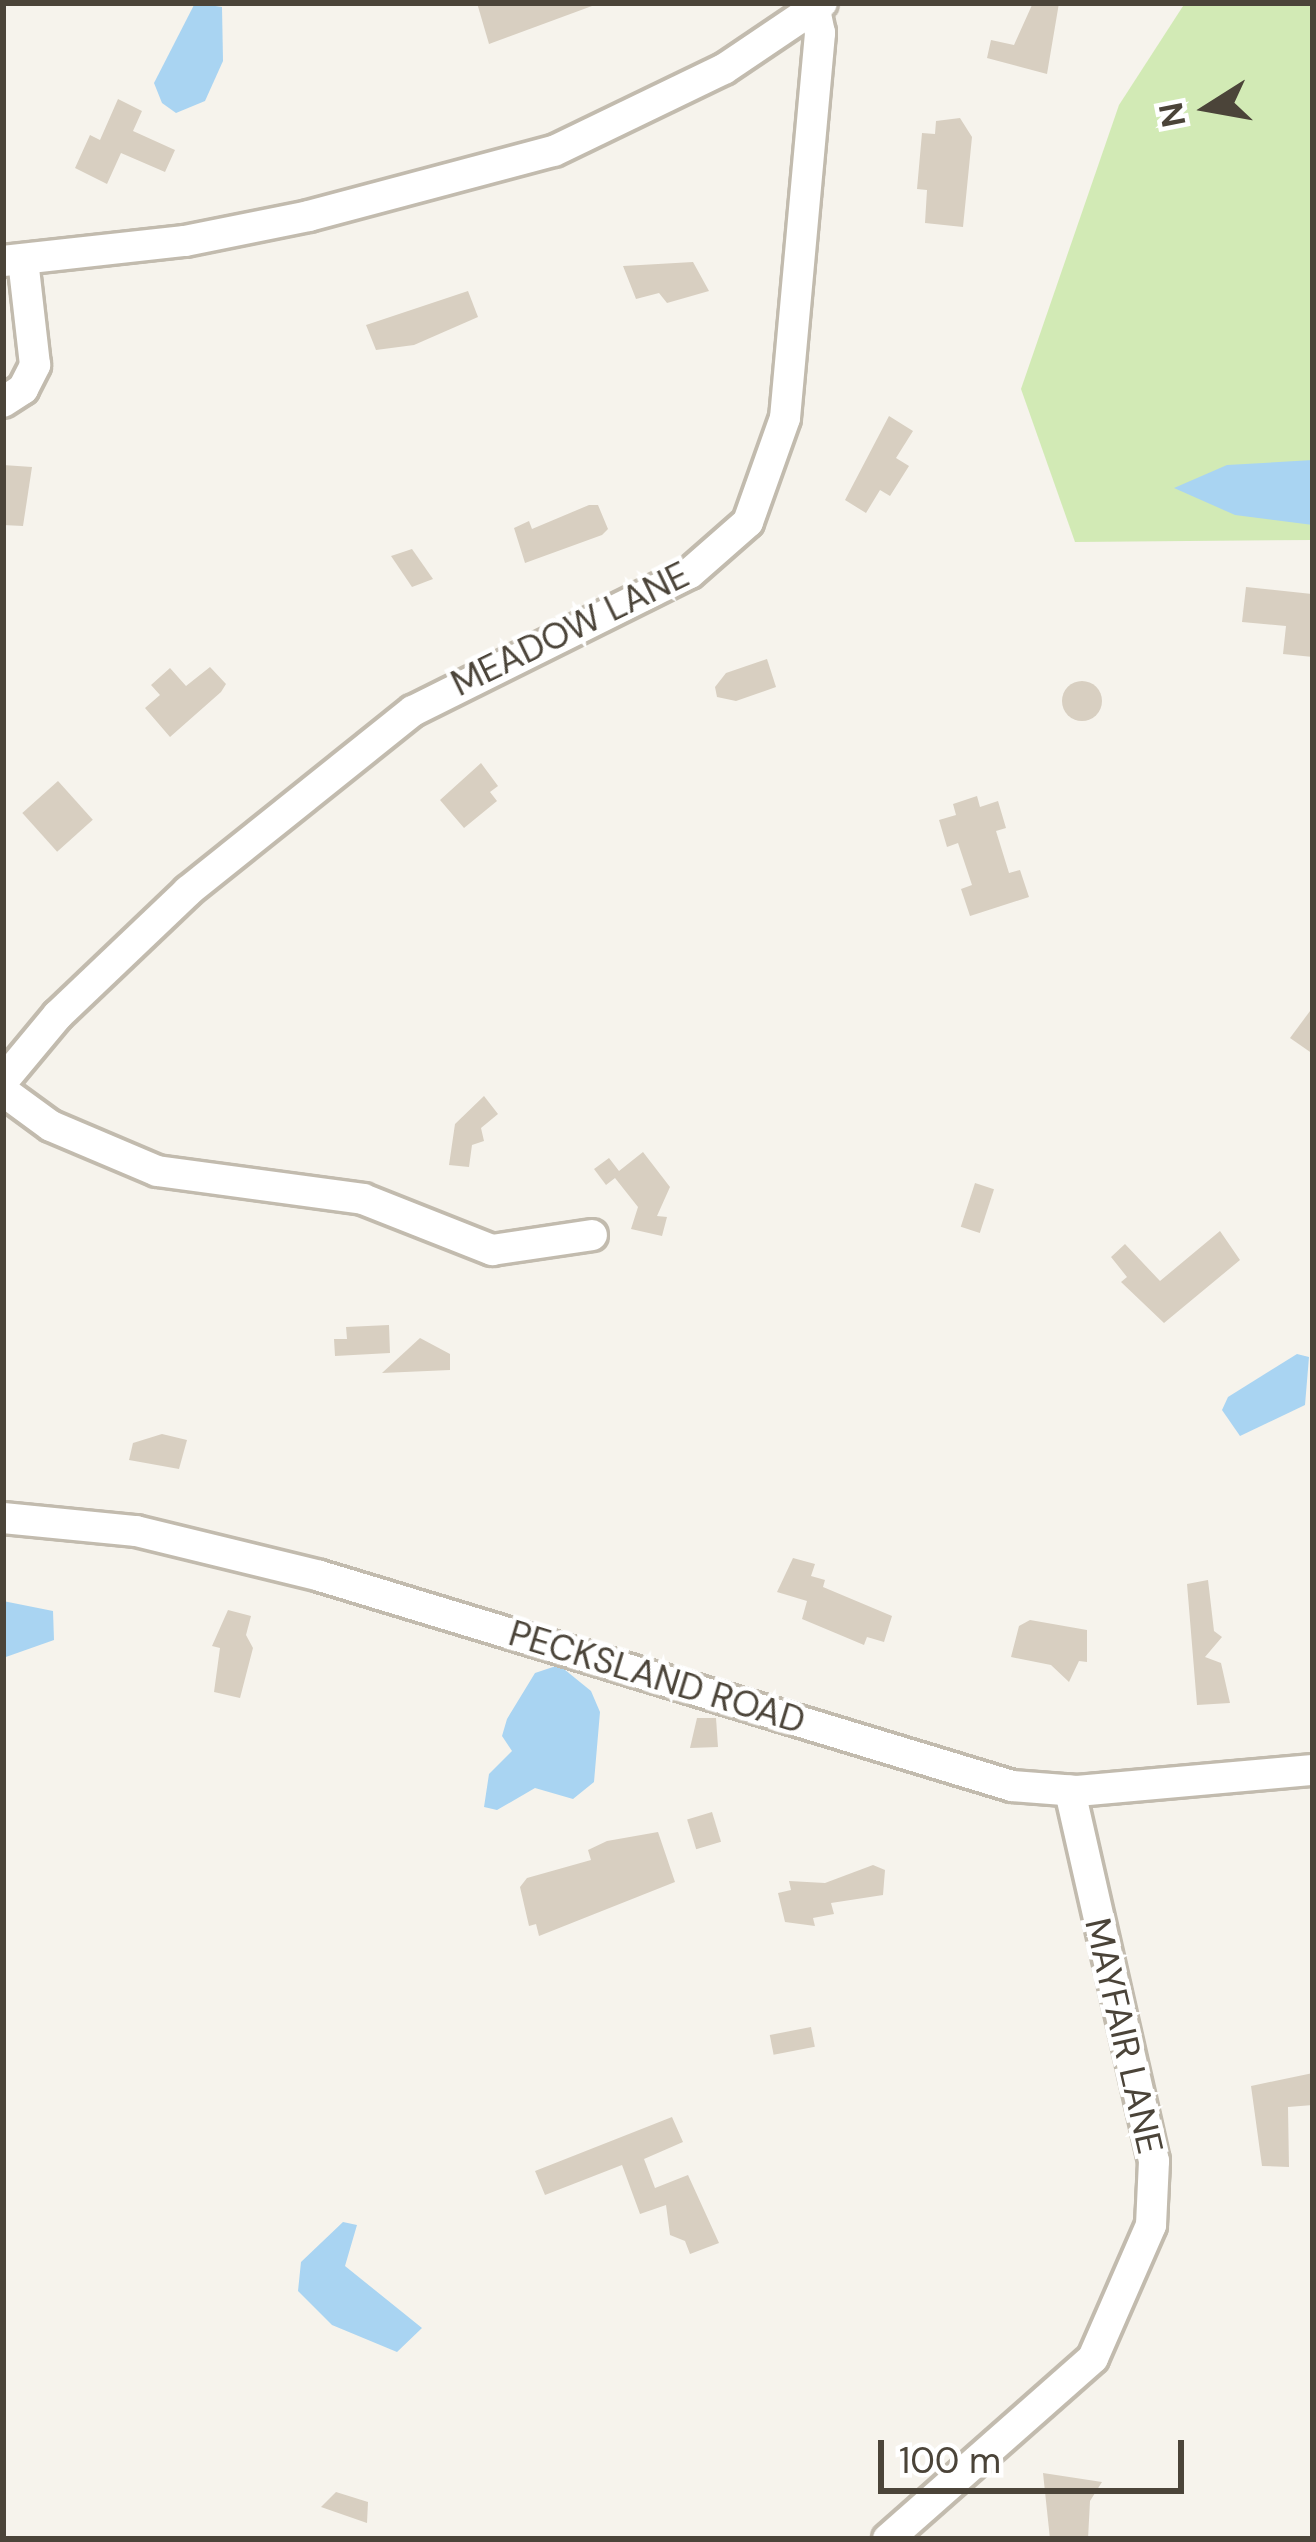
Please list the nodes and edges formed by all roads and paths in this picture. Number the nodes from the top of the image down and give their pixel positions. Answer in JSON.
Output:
{"nodes":[{"id":1,"x":818,"y":6,"type":"edge"},
{"id":2,"x":13,"y":261,"type":"edge"},
{"id":3,"x":3,"y":402,"type":"edge"},
{"id":4,"x":3,"y":1082,"type":"edge"},
{"id":5,"x":3,"y":1091,"type":"edge"},
{"id":6,"x":592,"y":1235,"type":"dead end"},
{"id":7,"x":3,"y":1518,"type":"edge"},
{"id":8,"x":1313,"y":1770,"type":"edge"},
{"id":9,"x":1070,"y":1790,"type":"junction"},
{"id":10,"x":887,"y":2539,"type":"edge"}],
"edges":[{"from":1,"to":2,"type":"street"},
{"from":1,"to":4,"type":"street","name":"MEADOW LANE"},
{"from":2,"to":3,"type":"street"},
{"from":5,"to":6,"type":"street"},
{"from":7,"to":9,"type":"street","name":"PECKSLAND ROAD"},
{"from":8,"to":9,"type":"street","name":"PECKSLAND ROAD"},
{"from":9,"to":10,"type":"street","name":"MAYFAIR LANE"}]}
